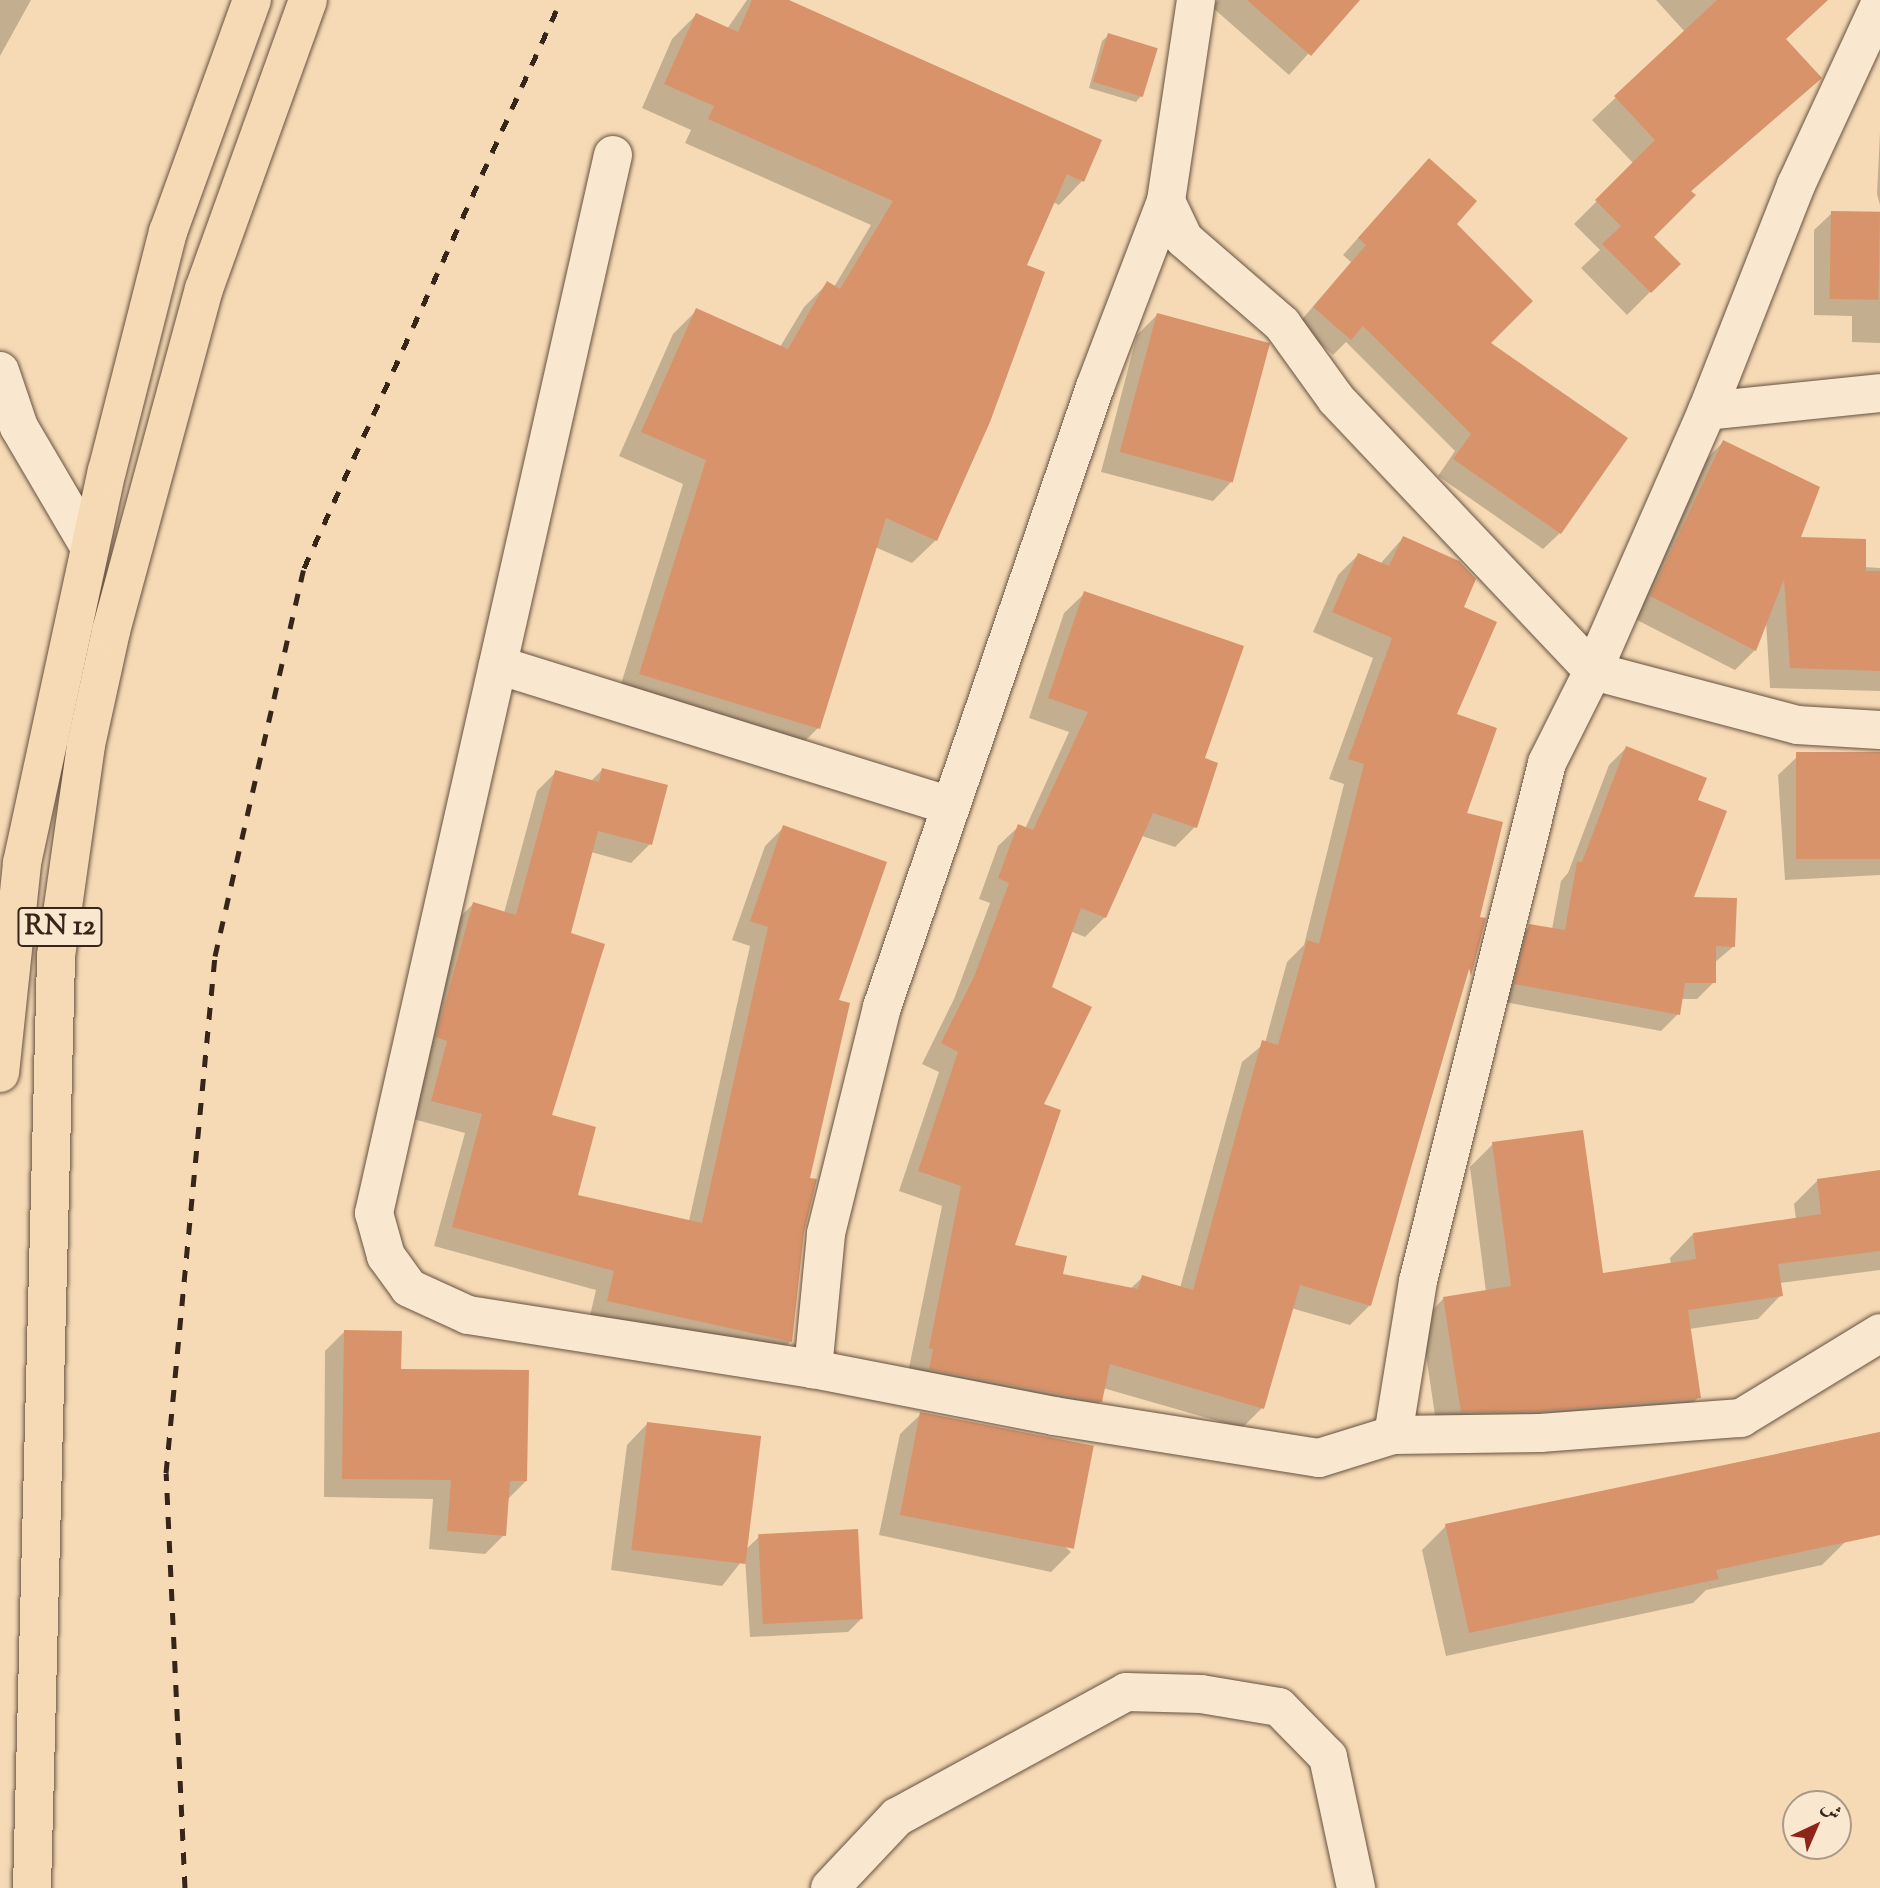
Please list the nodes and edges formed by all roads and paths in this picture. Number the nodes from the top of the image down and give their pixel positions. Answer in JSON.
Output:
{"nodes":[{"id":1,"x":252,"y":0,"type":"edge"},
{"id":2,"x":308,"y":0,"type":"edge"},
{"id":3,"x":1196,"y":0,"type":"edge"},
{"id":4,"x":1880,"y":4,"type":"edge"},
{"id":5,"x":613,"y":155,"type":"dead end"},
{"id":6,"x":1166,"y":201,"type":"junction"},
{"id":7,"x":0,"y":371,"type":"edge"},
{"id":8,"x":1880,"y":393,"type":"edge"},
{"id":9,"x":1707,"y":411,"type":"junction"},
{"id":10,"x":90,"y":548,"type":"junction"},
{"id":11,"x":498,"y":665,"type":"junction"},
{"id":12,"x":1594,"y":671,"type":"junction"},
{"id":13,"x":1880,"y":730,"type":"edge"},
{"id":14,"x":951,"y":806,"type":"junction"},
{"id":15,"x":0,"y":1073,"type":"edge"},
{"id":16,"x":1880,"y":1333,"type":"edge"},
{"id":17,"x":813,"y":1368,"type":"junction"},
{"id":18,"x":1392,"y":1435,"type":"junction"},
{"id":19,"x":32,"y":1888,"type":"edge"},
{"id":20,"x":830,"y":1888,"type":"edge"},
{"id":21,"x":1356,"y":1888,"type":"edge"}],
"edges":[{"from":1,"to":10,"type":"highway","number":"RN 12"},
{"from":2,"to":19,"type":"highway","number":"RN 12"},
{"from":3,"to":6,"type":"street"},
{"from":4,"to":9,"type":"street"},
{"from":5,"to":11,"type":"street"},
{"from":6,"to":12,"type":"street"},
{"from":6,"to":14,"type":"street"},
{"from":7,"to":10,"type":"street"},
{"from":8,"to":9,"type":"street"},
{"from":9,"to":12,"type":"street"},
{"from":10,"to":15,"type":"highway","number":"RN 12"},
{"from":11,"to":14,"type":"street"},
{"from":11,"to":17,"type":"street"},
{"from":12,"to":13,"type":"street"},
{"from":12,"to":18,"type":"street"},
{"from":14,"to":17,"type":"street"},
{"from":16,"to":18,"type":"street"},
{"from":17,"to":18,"type":"street"},
{"from":20,"to":21,"type":"street"}]}
